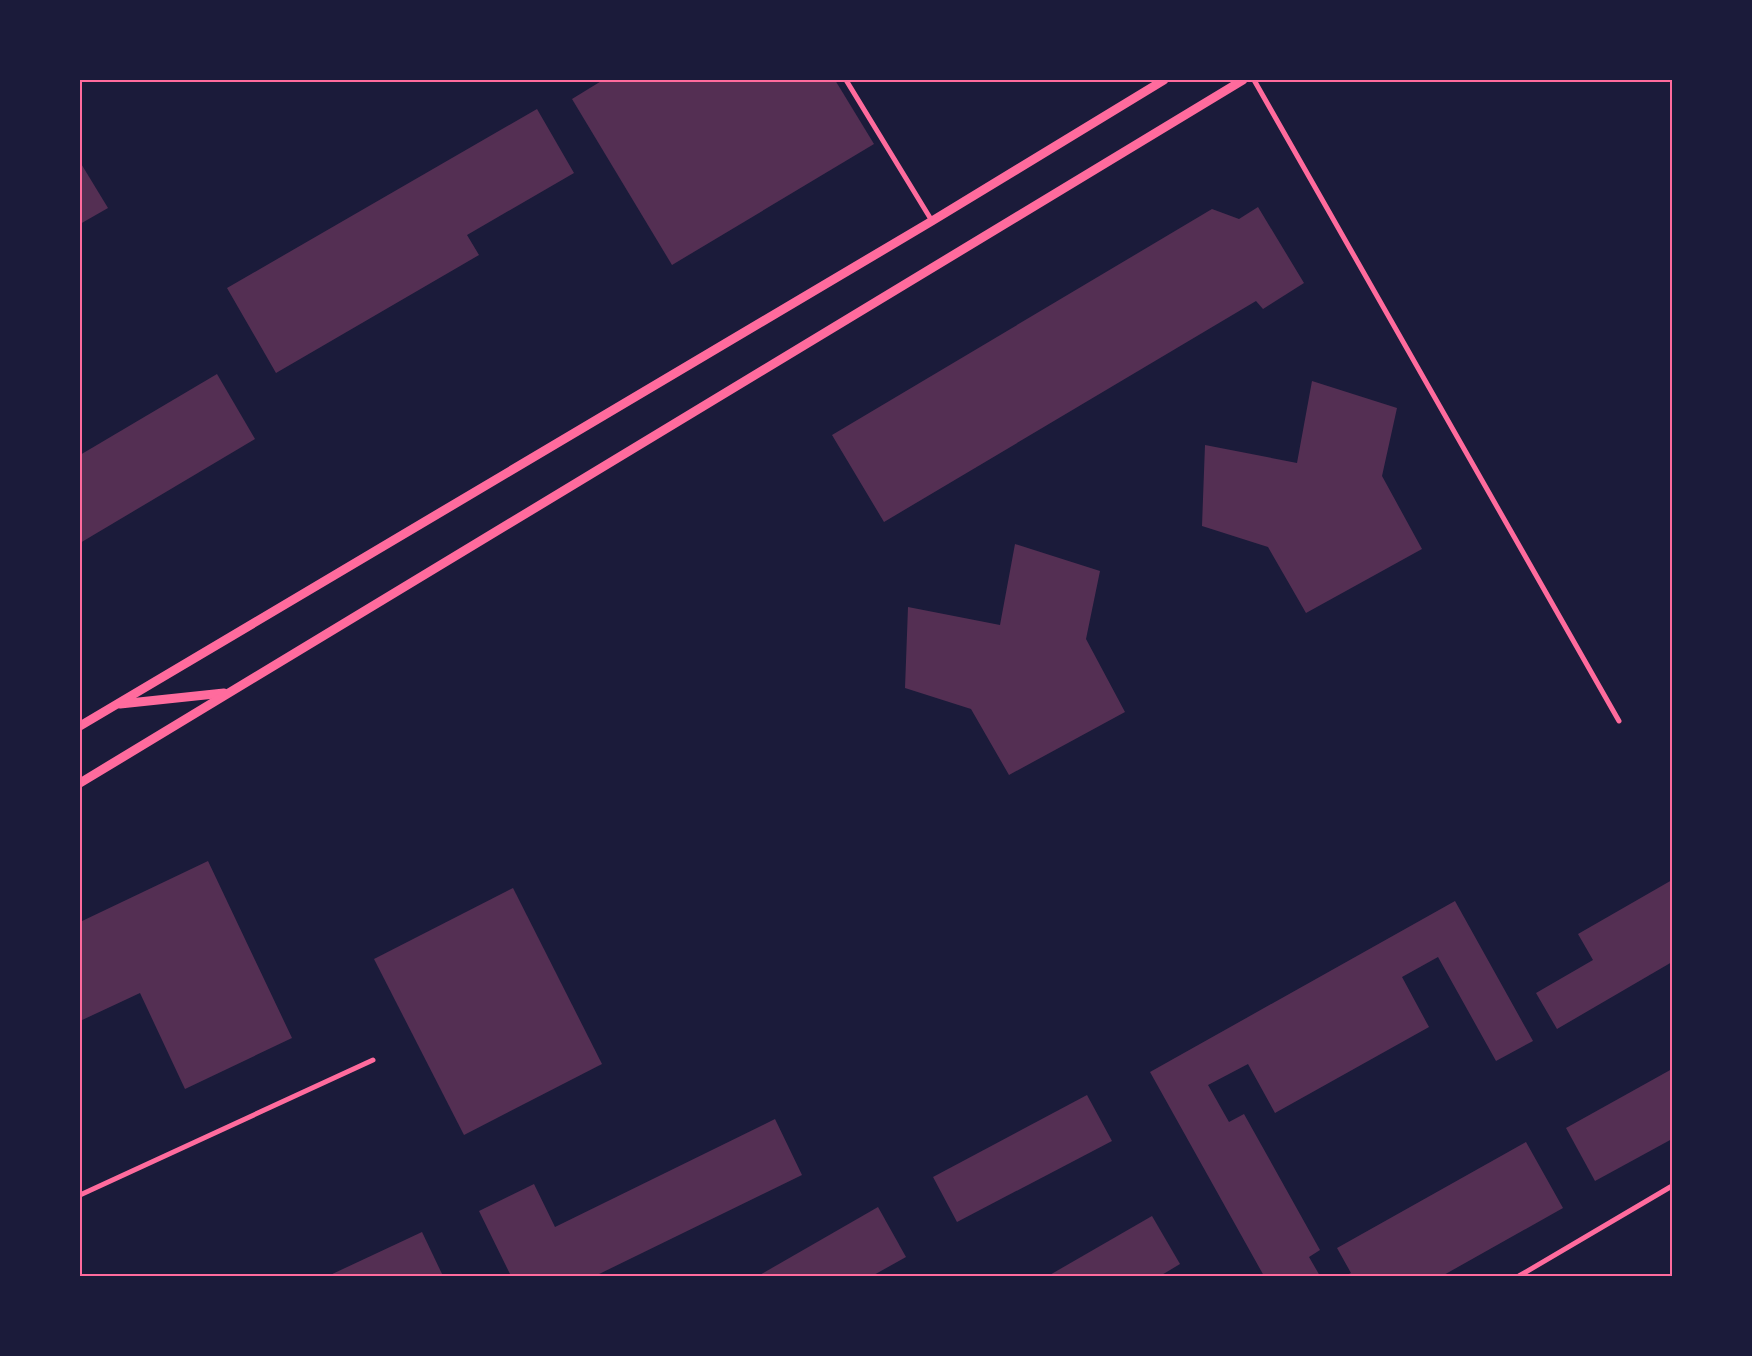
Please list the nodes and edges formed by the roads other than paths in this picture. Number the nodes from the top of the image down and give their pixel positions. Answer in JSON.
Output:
{"nodes":[{"id":1,"x":846,"y":80,"type":"edge"},
{"id":2,"x":1164,"y":80,"type":"edge"},
{"id":3,"x":1243,"y":80,"type":"edge"},
{"id":4,"x":1254,"y":80,"type":"edge"},
{"id":5,"x":932,"y":221,"type":"junction"},
{"id":6,"x":227,"y":693,"type":"junction"},
{"id":7,"x":116,"y":704,"type":"junction"},
{"id":8,"x":1619,"y":721,"type":"dead end"},
{"id":9,"x":80,"y":726,"type":"edge"},
{"id":10,"x":80,"y":783,"type":"edge"},
{"id":11,"x":373,"y":1060,"type":"dead end"},
{"id":12,"x":1672,"y":1186,"type":"edge"},
{"id":13,"x":80,"y":1196,"type":"edge"},
{"id":14,"x":1519,"y":1276,"type":"edge"}],
"edges":[{"from":1,"to":5,"type":"street"},
{"from":2,"to":5,"type":"street"},
{"from":3,"to":6,"type":"street"},
{"from":4,"to":8,"type":"street"},
{"from":5,"to":7,"type":"street"},
{"from":6,"to":7,"type":"street"},
{"from":6,"to":10,"type":"street"},
{"from":7,"to":9,"type":"street"},
{"from":11,"to":13,"type":"street"},
{"from":12,"to":14,"type":"street"}]}
